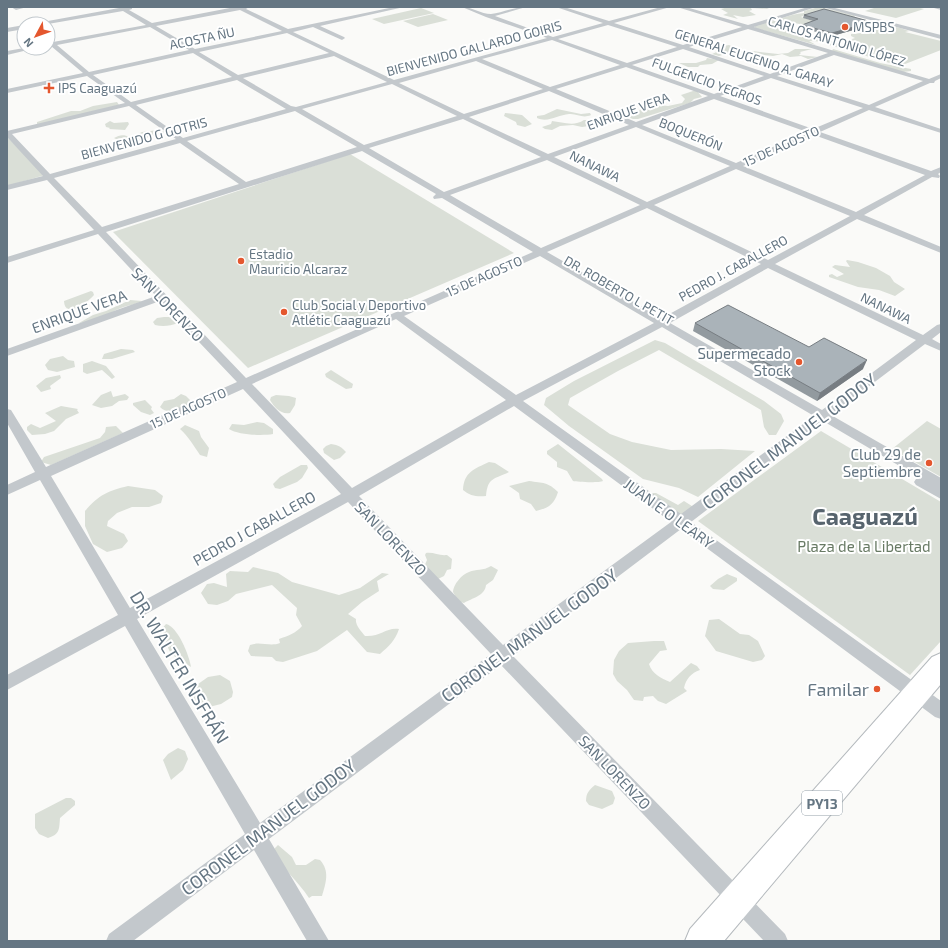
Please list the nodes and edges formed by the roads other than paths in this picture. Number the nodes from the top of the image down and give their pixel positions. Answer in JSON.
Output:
{"nodes":[{"id":1,"x":14,"y":7,"type":"edge"},
{"id":2,"x":24,"y":7,"type":"edge"},
{"id":3,"x":133,"y":7,"type":"edge"},
{"id":4,"x":242,"y":7,"type":"edge"},
{"id":5,"x":401,"y":7,"type":"edge"},
{"id":6,"x":465,"y":7,"type":"edge"},
{"id":7,"x":523,"y":7,"type":"edge"},
{"id":8,"x":559,"y":7,"type":"edge"},
{"id":9,"x":667,"y":7,"type":"edge"},
{"id":10,"x":680,"y":7,"type":"edge"},
{"id":11,"x":813,"y":7,"type":"edge"},
{"id":12,"x":825,"y":7,"type":"edge"},
{"id":13,"x":854,"y":7,"type":"edge"},
{"id":14,"x":936,"y":7,"type":"edge"},
{"id":15,"x":122,"y":8,"type":"edge"},
{"id":16,"x":941,"y":8,"type":"edge"},
{"id":17,"x":841,"y":11,"type":"junction"},
{"id":18,"x":488,"y":16,"type":"junction"},
{"id":19,"x":56,"y":21,"type":"edge"},
{"id":20,"x":608,"y":23,"type":"junction"},
{"id":21,"x":151,"y":25,"type":"junction"},
{"id":22,"x":315,"y":26,"type":"junction"},
{"id":23,"x":747,"y":27,"type":"junction"},
{"id":24,"x":288,"y":32,"type":"junction"},
{"id":25,"x":941,"y":37,"type":"edge"},
{"id":26,"x":342,"y":38,"type":"dead end"},
{"id":27,"x":552,"y":38,"type":"junction"},
{"id":28,"x":56,"y":42,"type":"edge"},
{"id":29,"x":682,"y":47,"type":"junction"},
{"id":30,"x":56,"y":49,"type":"edge"},
{"id":31,"x":195,"y":51,"type":"junction"},
{"id":32,"x":832,"y":53,"type":"junction"},
{"id":33,"x":333,"y":54,"type":"junction"},
{"id":34,"x":476,"y":59,"type":"junction"},
{"id":35,"x":626,"y":65,"type":"junction"},
{"id":36,"x":88,"y":74,"type":"junction"},
{"id":37,"x":769,"y":75,"type":"junction"},
{"id":38,"x":941,"y":76,"type":"edge"},
{"id":39,"x":236,"y":78,"type":"junction"},
{"id":40,"x":929,"y":81,"type":"junction"},
{"id":41,"x":394,"y":82,"type":"junction"},
{"id":42,"x":941,"y":85,"type":"edge"},
{"id":43,"x":550,"y":89,"type":"junction"},
{"id":44,"x":7,"y":91,"type":"edge"},
{"id":45,"x":712,"y":96,"type":"junction"},
{"id":46,"x":130,"y":104,"type":"junction"},
{"id":47,"x":869,"y":108,"type":"junction"},
{"id":48,"x":291,"y":109,"type":"junction"},
{"id":49,"x":462,"y":116,"type":"junction"},
{"id":50,"x":634,"y":124,"type":"junction"},
{"id":51,"x":941,"y":131,"type":"edge"},
{"id":52,"x":813,"y":132,"type":"junction"},
{"id":53,"x":7,"y":133,"type":"edge"},
{"id":54,"x":180,"y":140,"type":"junction"},
{"id":55,"x":359,"y":149,"type":"junction"},
{"id":56,"x":546,"y":156,"type":"junction"},
{"id":57,"x":736,"y":166,"type":"junction"},
{"id":58,"x":941,"y":169,"type":"edge"},
{"id":59,"x":931,"y":174,"type":"junction"},
{"id":60,"x":48,"y":177,"type":"junction"},
{"id":61,"x":941,"y":178,"type":"edge"},
{"id":62,"x":245,"y":185,"type":"junction"},
{"id":63,"x":7,"y":188,"type":"edge"},
{"id":64,"x":438,"y":196,"type":"junction"},
{"id":65,"x":646,"y":206,"type":"junction"},
{"id":66,"x":856,"y":215,"type":"junction"},
{"id":67,"x":100,"y":232,"type":"junction"},
{"id":68,"x":941,"y":250,"type":"edge"},
{"id":69,"x":536,"y":254,"type":"junction"},
{"id":70,"x":7,"y":260,"type":"edge"},
{"id":71,"x":766,"y":264,"type":"junction"},
{"id":72,"x":162,"y":297,"type":"junction"},
{"id":73,"x":397,"y":315,"type":"junction"},
{"id":74,"x":658,"y":324,"type":"junction"},
{"id":75,"x":941,"y":327,"type":"edge"},
{"id":76,"x":924,"y":340,"type":"junction"},
{"id":77,"x":941,"y":348,"type":"edge"},
{"id":78,"x":7,"y":353,"type":"edge"},
{"id":79,"x":244,"y":383,"type":"junction"},
{"id":80,"x":516,"y":400,"type":"junction"},
{"id":81,"x":7,"y":413,"type":"edge"},
{"id":82,"x":820,"y":418,"type":"junction"},
{"id":83,"x":43,"y":474,"type":"junction"},
{"id":84,"x":941,"y":484,"type":"edge"},
{"id":85,"x":7,"y":490,"type":"edge"},
{"id":86,"x":941,"y":494,"type":"edge"},
{"id":87,"x":350,"y":495,"type":"junction"},
{"id":88,"x":681,"y":522,"type":"junction"},
{"id":89,"x":127,"y":616,"type":"junction"},
{"id":90,"x":502,"y":655,"type":"junction"},
{"id":91,"x":941,"y":666,"type":"edge"},
{"id":92,"x":7,"y":683,"type":"edge"},
{"id":93,"x":917,"y":693,"type":"junction"},
{"id":94,"x":941,"y":711,"type":"edge"},
{"id":95,"x":256,"y":836,"type":"junction"},
{"id":96,"x":738,"y":900,"type":"junction"},
{"id":97,"x":116,"y":941,"type":"edge"},
{"id":98,"x":319,"y":941,"type":"edge"},
{"id":99,"x":702,"y":941,"type":"edge"},
{"id":100,"x":778,"y":941,"type":"edge"}],
"edges":[{"from":1,"to":2,"type":"street"},
{"from":3,"to":15,"type":"street"},
{"from":4,"to":21,"type":"street"},
{"from":4,"to":24,"type":"street","name":"NANAWA"},
{"from":5,"to":22,"type":"street","name":"ACOSTA ÑU"},
{"from":6,"to":18,"type":"street","name":"FULGENCIO YEGROS"},
{"from":7,"to":18,"type":"street"},
{"from":8,"to":20,"type":"street","name":"GENERAL EUGENIO A. GARAY"},
{"from":9,"to":20,"type":"street","name":"BIENVENIDO GALLARDO GOIRIS"},
{"from":10,"to":23,"type":"street","name":"CARLOS ANTONIO LÓPEZ"},
{"from":11,"to":23,"type":"street"},
{"from":12,"to":17,"type":"street"},
{"from":13,"to":17,"type":"street"},
{"from":14,"to":16,"type":"street"},
{"from":15,"to":19,"type":"street"},
{"from":15,"to":21,"type":"street","name":"DR. ROBERTO L PETIT"},
{"from":17,"to":25,"type":"street"},
{"from":18,"to":27,"type":"street","name":"FULGENCIO YEGROS"},
{"from":20,"to":27,"type":"street","name":"BIENVENIDO GALLARDO GOIRIS"},
{"from":20,"to":29,"type":"street","name":"GENERAL EUGENIO A. GARAY"},
{"from":21,"to":28,"type":"street"},
{"from":21,"to":31,"type":"street","name":"DR. ROBERTO L PETIT"},
{"from":22,"to":24,"type":"street","name":"ACOSTA ÑU"},
{"from":22,"to":26,"type":"street"},
{"from":23,"to":29,"type":"street"},
{"from":23,"to":32,"type":"street","name":"CARLOS ANTONIO LÓPEZ"},
{"from":24,"to":31,"type":"street","name":"ACOSTA ÑU"},
{"from":24,"to":33,"type":"street","name":"NANAWA"},
{"from":27,"to":34,"type":"street","name":"BIENVENIDO GALLARDO GOIRIS"},
{"from":27,"to":35,"type":"street","name":"FULGENCIO YEGROS"},
{"from":29,"to":35,"type":"street"},
{"from":29,"to":37,"type":"street","name":"GENERAL EUGENIO A. GARAY"},
{"from":30,"to":36,"type":"street"},
{"from":31,"to":36,"type":"street","name":"ACOSTA ÑU"},
{"from":31,"to":39,"type":"street","name":"DR. ROBERTO L PETIT"},
{"from":32,"to":37,"type":"street","name":"ENRIQUE VERA"},
{"from":32,"to":40,"type":"street","name":"CARLOS ANTONIO LÓPEZ"},
{"from":33,"to":39,"type":"street"},
{"from":33,"to":41,"type":"street","name":"NANAWA"},
{"from":34,"to":41,"type":"street","name":"BIENVENIDO GALLARDO GOIRIS"},
{"from":34,"to":43,"type":"street","name":"BOQUERÓN"},
{"from":35,"to":43,"type":"street"},
{"from":35,"to":45,"type":"street","name":"FULGENCIO YEGROS"},
{"from":36,"to":44,"type":"street","name":"ACOSTA ÑU"},
{"from":36,"to":46,"type":"street"},
{"from":37,"to":45,"type":"street","name":"ENRIQUE VERA"},
{"from":37,"to":47,"type":"street","name":"GENERAL EUGENIO A. GARAY"},
{"from":38,"to":40,"type":"street","name":"15 DE AGOSTO"},
{"from":39,"to":46,"type":"street"},
{"from":39,"to":48,"type":"street","name":"DR. ROBERTO L PETIT"},
{"from":40,"to":42,"type":"street","name":"CARLOS ANTONIO LÓPEZ"},
{"from":40,"to":47,"type":"street","name":"15 DE AGOSTO"},
{"from":41,"to":48,"type":"street","name":"BIENVENIDO GALLARDO GOIRIS"},
{"from":41,"to":49,"type":"street","name":"NANAWA"},
{"from":43,"to":49,"type":"street"},
{"from":43,"to":50,"type":"street","name":"BOQUERÓN"},
{"from":45,"to":50,"type":"street","name":"ENRIQUE VERA"},
{"from":45,"to":52,"type":"street","name":"FULGENCIO YEGROS"},
{"from":46,"to":53,"type":"street"},
{"from":46,"to":54,"type":"street"},
{"from":47,"to":51,"type":"street","name":"GENERAL EUGENIO A. GARAY"},
{"from":47,"to":52,"type":"street","name":"15 DE AGOSTO"},
{"from":48,"to":54,"type":"street","name":"BIENVENIDO G GOTRIS"},
{"from":48,"to":55,"type":"street","name":"DR. ROBERTO L PETIT"},
{"from":49,"to":55,"type":"street"},
{"from":49,"to":56,"type":"street","name":"NANAWA"},
{"from":50,"to":56,"type":"street","name":"ENRIQUE VERA"},
{"from":50,"to":57,"type":"street","name":"BOQUERÓN"},
{"from":52,"to":57,"type":"street","name":"15 DE AGOSTO"},
{"from":52,"to":59,"type":"street","name":"FULGENCIO YEGROS"},
{"from":53,"to":60,"type":"street","name":"SAN LORENZO"},
{"from":54,"to":60,"type":"street","name":"BIENVENIDO G GOTRIS"},
{"from":54,"to":62,"type":"street"},
{"from":55,"to":62,"type":"street"},
{"from":55,"to":64,"type":"street","name":"DR. ROBERTO L PETIT"},
{"from":56,"to":64,"type":"street","name":"ENRIQUE VERA"},
{"from":56,"to":65,"type":"street","name":"NANAWA"},
{"from":57,"to":65,"type":"street","name":"15 DE AGOSTO"},
{"from":57,"to":66,"type":"street","name":"BOQUERÓN"},
{"from":58,"to":59,"type":"street","name":"PEDRO J. CABALLERO"},
{"from":59,"to":61,"type":"street","name":"FULGENCIO YEGROS"},
{"from":59,"to":66,"type":"street","name":"PEDRO J. CABALLERO"},
{"from":60,"to":63,"type":"street","name":"BIENVENIDO G GOTRIS"},
{"from":60,"to":67,"type":"street","name":"SAN LORENZO"},
{"from":62,"to":67,"type":"street"},
{"from":64,"to":69,"type":"street","name":"DR. ROBERTO L PETIT"},
{"from":65,"to":69,"type":"street","name":"15 DE AGOSTO"},
{"from":65,"to":71,"type":"street","name":"NANAWA"},
{"from":66,"to":68,"type":"street","name":"BOQUERÓN"},
{"from":66,"to":71,"type":"street","name":"PEDRO J. CABALLERO"},
{"from":67,"to":70,"type":"street"},
{"from":67,"to":72,"type":"street","name":"SAN LORENZO"},
{"from":69,"to":73,"type":"street","name":"15 DE AGOSTO"},
{"from":69,"to":74,"type":"street","name":"DR. ROBERTO L PETIT"},
{"from":71,"to":74,"type":"street","name":"PEDRO J. CABALLERO"},
{"from":71,"to":76,"type":"street","name":"NANAWA"},
{"from":72,"to":78,"type":"street","name":"ENRIQUE VERA"},
{"from":72,"to":79,"type":"street","name":"SAN LORENZO"},
{"from":73,"to":79,"type":"street","name":"15 DE AGOSTO"},
{"from":73,"to":80,"type":"street","name":"JUAN E O LEARY"},
{"from":74,"to":80,"type":"street","name":"PEDRO J. CABALLERO"},
{"from":74,"to":82,"type":"street","name":"DR. ROBERTO L PETIT"},
{"from":75,"to":76,"type":"street","name":"CORONEL MANUEL GODOY"},
{"from":76,"to":77,"type":"street","name":"NANAWA"},
{"from":76,"to":82,"type":"street","name":"CORONEL MANUEL GODOY"},
{"from":79,"to":83,"type":"street","name":"15 DE AGOSTO"},
{"from":79,"to":87,"type":"street","name":"SAN LORENZO"},
{"from":80,"to":87,"type":"street","name":"PEDRO J CABALLERO"},
{"from":80,"to":88,"type":"street","name":"JUAN E O LEARY"},
{"from":81,"to":83,"type":"street","name":"DR. WALTER INSFRÁN"},
{"from":82,"to":84,"type":"street","name":"DR. ROBERTO L PETIT"},
{"from":82,"to":86,"type":"street","name":"DR. ROBERTO L PETIT"},
{"from":82,"to":88,"type":"street","name":"CORONEL MANUEL GODOY"},
{"from":83,"to":85,"type":"street","name":"15 DE AGOSTO"},
{"from":83,"to":89,"type":"street","name":"DR. WALTER INSFRÁN"},
{"from":87,"to":89,"type":"street","name":"PEDRO J CABALLERO"},
{"from":87,"to":90,"type":"street","name":"SAN LORENZO"},
{"from":88,"to":90,"type":"street","name":"CORONEL MANUEL GODOY"},
{"from":88,"to":93,"type":"street","name":"JUAN E O LEARY"},
{"from":89,"to":92,"type":"street","name":"PEDRO J CABALLERO"},
{"from":89,"to":95,"type":"street","name":"DR. WALTER INSFRÁN"},
{"from":90,"to":95,"type":"street","name":"CORONEL MANUEL GODOY"},
{"from":90,"to":96,"type":"street","name":"SAN LORENZO"},
{"from":91,"to":93,"type":"highway","number":"PY13"},
{"from":93,"to":94,"type":"street","name":"JUAN E O LEARY"},
{"from":93,"to":96,"type":"highway","number":"PY13"},
{"from":95,"to":97,"type":"street","name":"CORONEL MANUEL GODOY"},
{"from":95,"to":98,"type":"street","name":"DR. WALTER INSFRÁN"},
{"from":96,"to":99,"type":"highway","number":"PY13"},
{"from":96,"to":100,"type":"street","name":"SAN LORENZO"}]}
